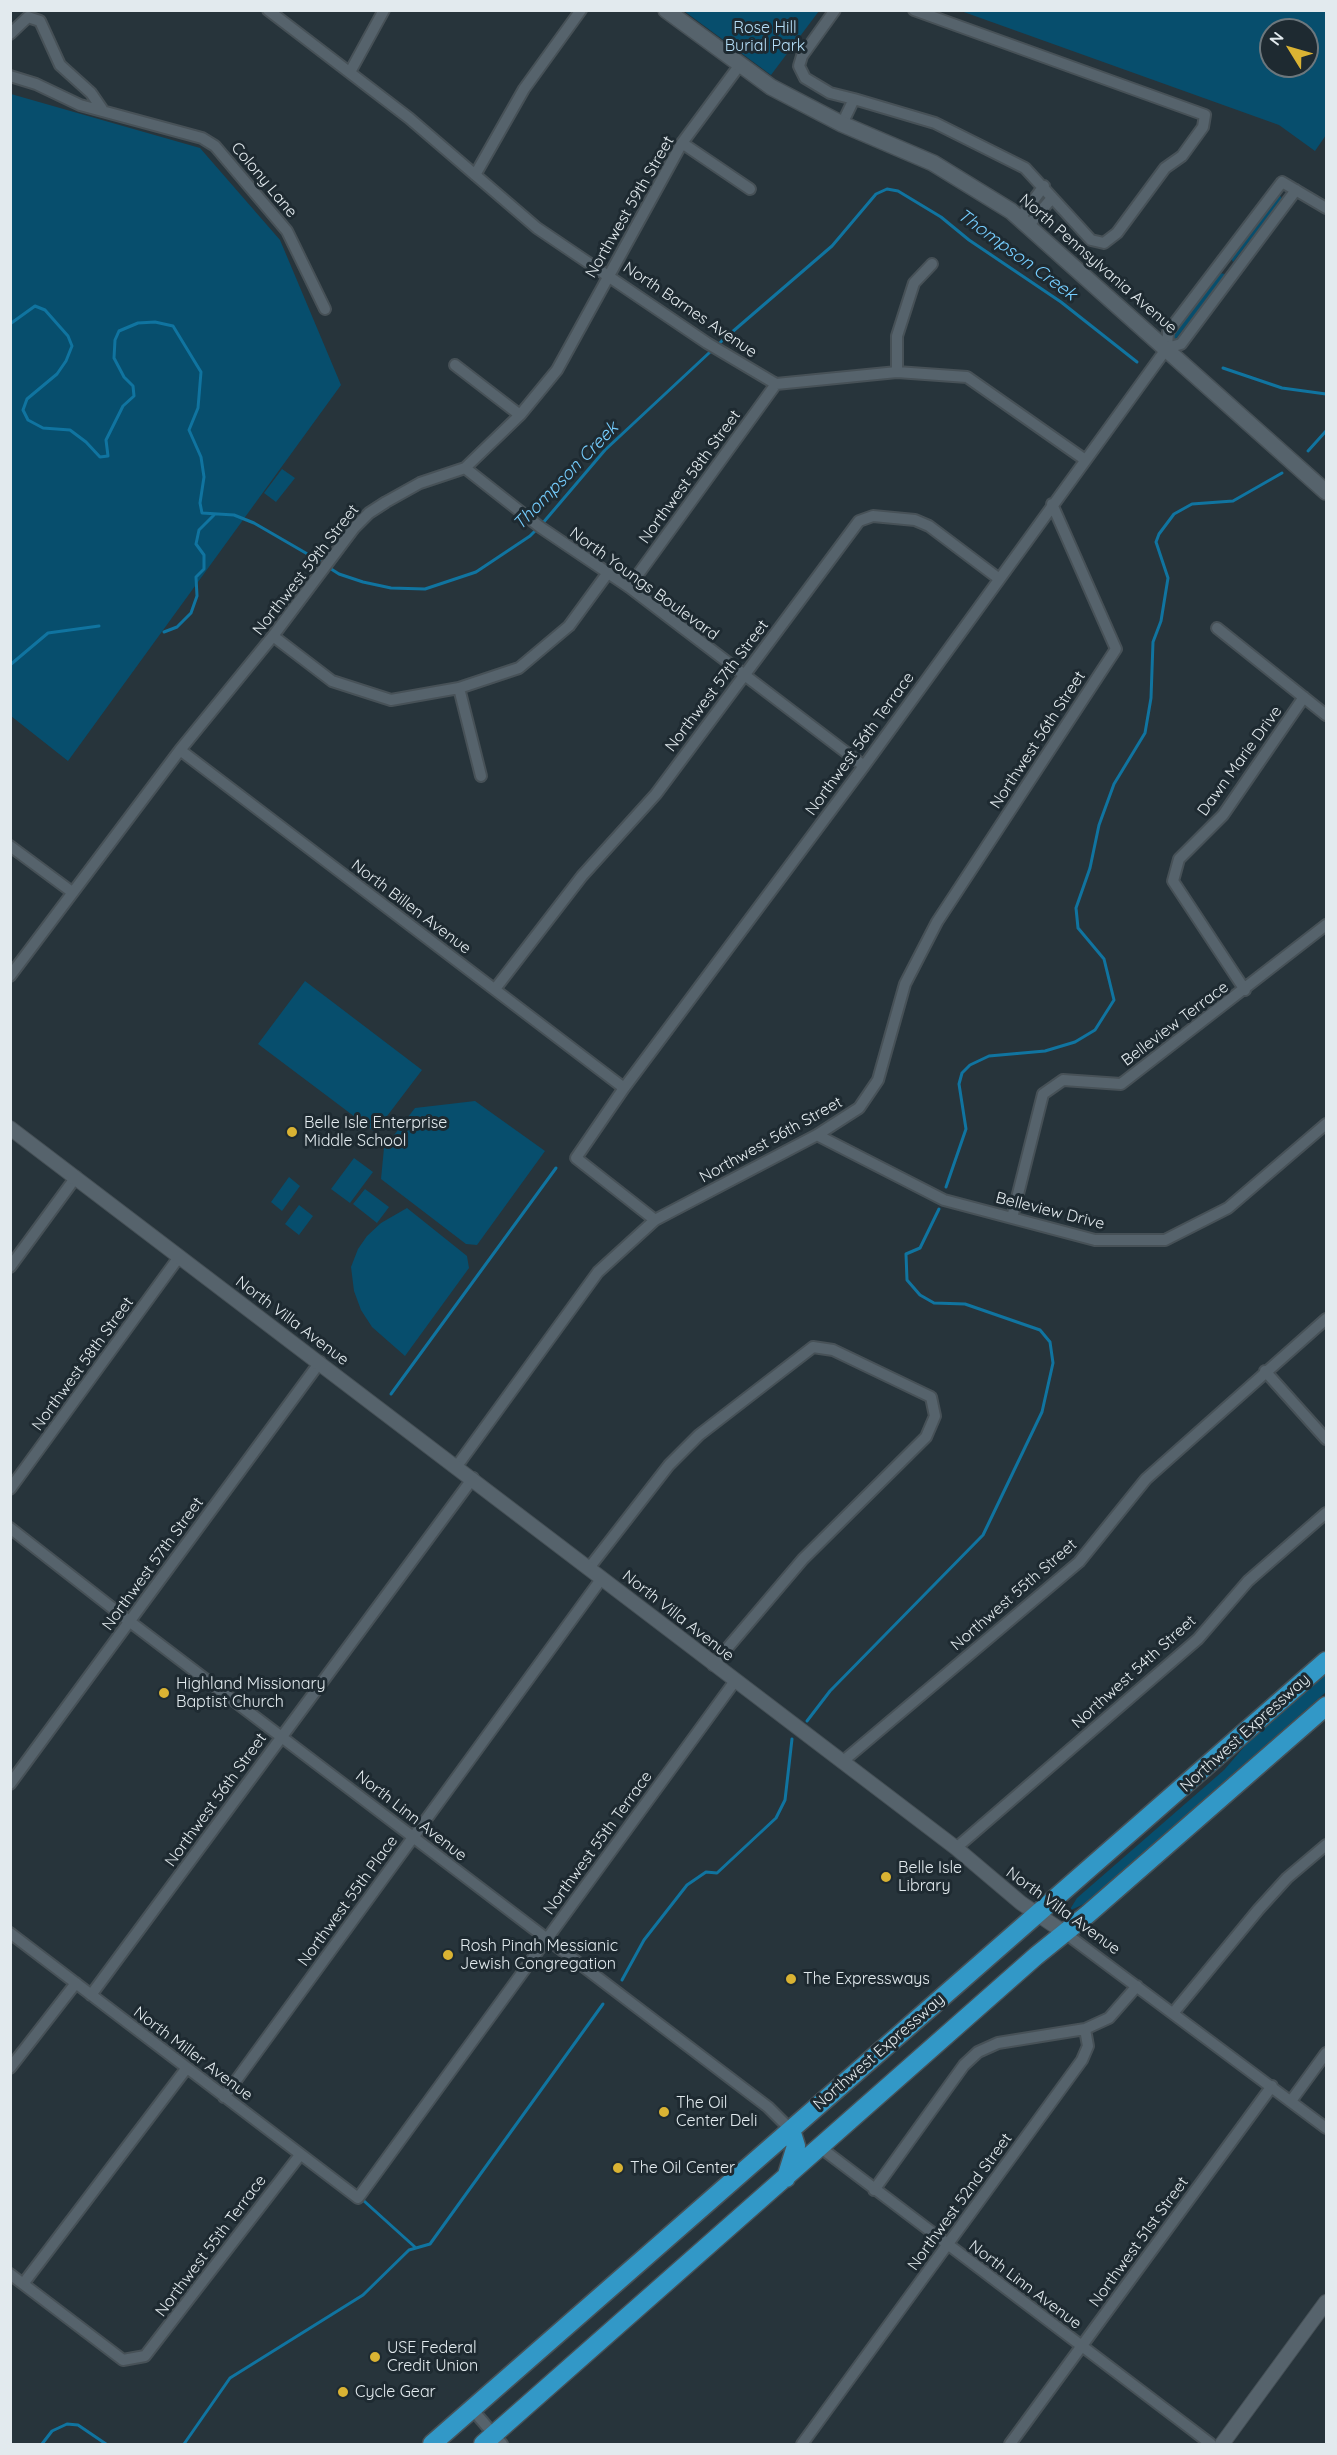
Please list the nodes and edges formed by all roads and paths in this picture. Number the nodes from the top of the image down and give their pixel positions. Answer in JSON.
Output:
{"nodes":[{"id":1,"x":268,"y":10,"type":"edge"},
{"id":2,"x":384,"y":10,"type":"edge"},
{"id":3,"x":581,"y":10,"type":"edge"},
{"id":4,"x":666,"y":10,"type":"edge"},
{"id":5,"x":835,"y":10,"type":"edge"},
{"id":6,"x":914,"y":10,"type":"edge"},
{"id":7,"x":10,"y":34,"type":"edge"},
{"id":8,"x":739,"y":66,"type":"junction"},
{"id":9,"x":350,"y":72,"type":"junction"},
{"id":10,"x":10,"y":76,"type":"edge"},
{"id":11,"x":854,"y":99,"type":"junction"},
{"id":12,"x":102,"y":109,"type":"junction"},
{"id":13,"x":842,"y":124,"type":"junction"},
{"id":14,"x":682,"y":143,"type":"junction"},
{"id":15,"x":475,"y":175,"type":"junction"},
{"id":16,"x":1044,"y":186,"type":"junction"},
{"id":17,"x":750,"y":189,"type":"dead end"},
{"id":18,"x":1296,"y":190,"type":"junction"},
{"id":19,"x":1052,"y":198,"type":"junction"},
{"id":20,"x":1326,"y":208,"type":"edge"},
{"id":21,"x":1024,"y":221,"type":"junction"},
{"id":22,"x":1220,"y":263,"type":"junction"},
{"id":23,"x":932,"y":264,"type":"dead end"},
{"id":24,"x":1233,"y":273,"type":"junction"},
{"id":25,"x":608,"y":274,"type":"junction"},
{"id":26,"x":325,"y":309,"type":"dead end"},
{"id":27,"x":1167,"y":348,"type":"junction"},
{"id":28,"x":455,"y":365,"type":"dead end"},
{"id":29,"x":897,"y":372,"type":"junction"},
{"id":30,"x":776,"y":384,"type":"junction"},
{"id":31,"x":520,"y":415,"type":"junction"},
{"id":32,"x":1084,"y":459,"type":"junction"},
{"id":33,"x":465,"y":468,"type":"junction"},
{"id":34,"x":1326,"y":492,"type":"edge"},
{"id":35,"x":1052,"y":504,"type":"junction"},
{"id":36,"x":607,"y":574,"type":"junction"},
{"id":37,"x":998,"y":578,"type":"junction"},
{"id":38,"x":629,"y":587,"type":"junction"},
{"id":39,"x":1217,"y":628,"type":"dead end"},
{"id":40,"x":273,"y":636,"type":"junction"},
{"id":41,"x":744,"y":677,"type":"junction"},
{"id":42,"x":459,"y":688,"type":"junction"},
{"id":43,"x":1304,"y":697,"type":"junction"},
{"id":44,"x":1326,"y":715,"type":"edge"},
{"id":45,"x":180,"y":750,"type":"junction"},
{"id":46,"x":864,"y":766,"type":"junction"},
{"id":47,"x":481,"y":776,"type":"dead end"},
{"id":48,"x":10,"y":846,"type":"edge"},
{"id":49,"x":72,"y":892,"type":"junction"},
{"id":50,"x":1326,"y":925,"type":"edge"},
{"id":51,"x":10,"y":976,"type":"edge"},
{"id":52,"x":495,"y":989,"type":"junction"},
{"id":53,"x":1245,"y":990,"type":"junction"},
{"id":54,"x":624,"y":1088,"type":"junction"},
{"id":55,"x":1326,"y":1124,"type":"edge"},
{"id":56,"x":10,"y":1128,"type":"edge"},
{"id":57,"x":817,"y":1135,"type":"junction"},
{"id":58,"x":76,"y":1177,"type":"junction"},
{"id":59,"x":1012,"y":1218,"type":"junction"},
{"id":60,"x":655,"y":1220,"type":"junction"},
{"id":61,"x":179,"y":1257,"type":"junction"},
{"id":62,"x":10,"y":1267,"type":"edge"},
{"id":63,"x":1326,"y":1319,"type":"edge"},
{"id":64,"x":320,"y":1362,"type":"junction"},
{"id":65,"x":1265,"y":1371,"type":"junction"},
{"id":66,"x":1326,"y":1438,"type":"edge"},
{"id":67,"x":457,"y":1466,"type":"junction"},
{"id":68,"x":473,"y":1478,"type":"junction"},
{"id":69,"x":10,"y":1489,"type":"edge"},
{"id":70,"x":1326,"y":1513,"type":"edge"},
{"id":71,"x":10,"y":1528,"type":"edge"},
{"id":72,"x":589,"y":1568,"type":"junction"},
{"id":73,"x":602,"y":1578,"type":"junction"},
{"id":74,"x":129,"y":1621,"type":"junction"},
{"id":75,"x":1326,"y":1661,"type":"edge"},
{"id":76,"x":713,"y":1665,"type":"junction"},
{"id":77,"x":735,"y":1681,"type":"junction"},
{"id":78,"x":1326,"y":1706,"type":"edge"},
{"id":79,"x":282,"y":1736,"type":"junction"},
{"id":80,"x":842,"y":1762,"type":"junction"},
{"id":81,"x":10,"y":1784,"type":"edge"},
{"id":82,"x":413,"y":1838,"type":"junction"},
{"id":83,"x":1326,"y":1845,"type":"edge"},
{"id":84,"x":957,"y":1848,"type":"junction"},
{"id":85,"x":1038,"y":1915,"type":"junction"},
{"id":86,"x":10,"y":1933,"type":"edge"},
{"id":87,"x":1065,"y":1933,"type":"junction"},
{"id":88,"x":546,"y":1940,"type":"junction"},
{"id":89,"x":76,"y":1983,"type":"junction"},
{"id":90,"x":1137,"y":1986,"type":"junction"},
{"id":91,"x":92,"y":1995,"type":"junction"},
{"id":92,"x":1174,"y":2012,"type":"junction"},
{"id":93,"x":1085,"y":2029,"type":"junction"},
{"id":94,"x":1326,"y":2053,"type":"edge"},
{"id":95,"x":10,"y":2068,"type":"edge"},
{"id":96,"x":186,"y":2069,"type":"junction"},
{"id":97,"x":1272,"y":2086,"type":"junction"},
{"id":98,"x":224,"y":2097,"type":"junction"},
{"id":99,"x":1291,"y":2101,"type":"junction"},
{"id":100,"x":1326,"y":2128,"type":"edge"},
{"id":101,"x":791,"y":2130,"type":"junction"},
{"id":102,"x":821,"y":2148,"type":"junction"},
{"id":103,"x":300,"y":2155,"type":"junction"},
{"id":104,"x":786,"y":2180,"type":"junction"},
{"id":105,"x":874,"y":2190,"type":"junction"},
{"id":106,"x":358,"y":2198,"type":"joint"},
{"id":107,"x":946,"y":2245,"type":"junction"},
{"id":108,"x":10,"y":2274,"type":"edge"},
{"id":109,"x":23,"y":2284,"type":"junction"},
{"id":110,"x":1326,"y":2302,"type":"edge"},
{"id":111,"x":1081,"y":2346,"type":"junction"},
{"id":112,"x":472,"y":2409,"type":"junction"},
{"id":113,"x":493,"y":2442,"type":"edge"},
{"id":114,"x":432,"y":2445,"type":"edge"},
{"id":115,"x":802,"y":2445,"type":"edge"},
{"id":116,"x":1010,"y":2445,"type":"edge"},
{"id":117,"x":1211,"y":2445,"type":"edge"},
{"id":118,"x":1222,"y":2445,"type":"edge"}],
"edges":[{"from":1,"to":9,"type":"street","name":"North Barnes Avenue"},
{"from":2,"to":9,"type":"street"},
{"from":3,"to":15,"type":"street"},
{"from":4,"to":8,"type":"main road","name":"North Pennsylvania Avenue"},
{"from":5,"to":11,"type":"street"},
{"from":6,"to":19,"type":"street"},
{"from":7,"to":12,"type":"street"},
{"from":8,"to":13,"type":"main road","name":"North Pennsylvania Avenue"},
{"from":8,"to":14,"type":"street","name":"Northwest 59th Street"},
{"from":9,"to":15,"type":"street","name":"North Barnes Avenue"},
{"from":10,"to":12,"type":"street","name":"Colony Lane"},
{"from":11,"to":13,"type":"street"},
{"from":11,"to":16,"type":"street"},
{"from":12,"to":26,"type":"street","name":"Colony Lane"},
{"from":13,"to":21,"type":"main road","name":"North Pennsylvania Avenue"},
{"from":14,"to":17,"type":"street"},
{"from":14,"to":25,"type":"street","name":"Northwest 59th Street"},
{"from":15,"to":25,"type":"street","name":"North Barnes Avenue"},
{"from":16,"to":19,"type":"street"},
{"from":16,"to":21,"type":"street"},
{"from":18,"to":20,"type":"street"},
{"from":18,"to":22,"type":"street","name":"Northwest 56th Terrace"},
{"from":18,"to":24,"type":"street","name":"Northwest 56th Terrace"},
{"from":19,"to":21,"type":"street"},
{"from":21,"to":27,"type":"main road","name":"North Pennsylvania Avenue"},
{"from":22,"to":24,"type":"street"},
{"from":22,"to":27,"type":"street","name":"Northwest 56th Terrace"},
{"from":23,"to":29,"type":"street"},
{"from":24,"to":27,"type":"street","name":"Northwest 56th Terrace"},
{"from":25,"to":30,"type":"street","name":"North Barnes Avenue"},
{"from":25,"to":31,"type":"street","name":"Northwest 59th Street"},
{"from":27,"to":32,"type":"street","name":"Northwest 56th Terrace"},
{"from":27,"to":34,"type":"main road","name":"North Pennsylvania Avenue"},
{"from":28,"to":31,"type":"street"},
{"from":29,"to":30,"type":"street"},
{"from":29,"to":32,"type":"street"},
{"from":30,"to":38,"type":"street","name":"Northwest 58th Street"},
{"from":31,"to":33,"type":"street","name":"Northwest 59th Street"},
{"from":32,"to":35,"type":"street","name":"Northwest 56th Terrace"},
{"from":33,"to":36,"type":"street","name":"North Youngs Boulevard"},
{"from":33,"to":40,"type":"street","name":"Northwest 59th Street"},
{"from":35,"to":37,"type":"street","name":"Northwest 56th Terrace"},
{"from":35,"to":57,"type":"street","name":"Northwest 56th Street"},
{"from":36,"to":38,"type":"street","name":"North Youngs Boulevard"},
{"from":36,"to":42,"type":"street"},
{"from":37,"to":41,"type":"street","name":"Northwest 57th Street"},
{"from":37,"to":46,"type":"street","name":"Northwest 56th Terrace"},
{"from":38,"to":41,"type":"street","name":"North Youngs Boulevard"},
{"from":39,"to":43,"type":"street"},
{"from":40,"to":42,"type":"street"},
{"from":40,"to":45,"type":"street","name":"Northwest 59th Street"},
{"from":41,"to":46,"type":"street","name":"North Youngs Boulevard"},
{"from":41,"to":52,"type":"street","name":"Northwest 57th Street"},
{"from":42,"to":47,"type":"street"},
{"from":43,"to":44,"type":"street"},
{"from":43,"to":53,"type":"street","name":"Dawn Marie Drive"},
{"from":45,"to":49,"type":"street","name":"Northwest 59th Street"},
{"from":45,"to":52,"type":"street","name":"North Billen Avenue"},
{"from":46,"to":54,"type":"street","name":"Northwest 56th Terrace"},
{"from":48,"to":49,"type":"street"},
{"from":49,"to":51,"type":"street","name":"Northwest 59th Street"},
{"from":50,"to":53,"type":"street","name":"Belleview Terrace"},
{"from":52,"to":54,"type":"street","name":"North Billen Avenue"},
{"from":53,"to":59,"type":"street","name":"Belleview Terrace"},
{"from":54,"to":60,"type":"street","name":"Northwest 56th Terrace"},
{"from":55,"to":59,"type":"street","name":"Belleview Drive"},
{"from":56,"to":58,"type":"street","name":"North Villa Avenue"},
{"from":57,"to":59,"type":"street","name":"Belleview Drive"},
{"from":57,"to":60,"type":"street","name":"Northwest 56th Street"},
{"from":58,"to":61,"type":"street","name":"North Villa Avenue"},
{"from":58,"to":62,"type":"street"},
{"from":60,"to":67,"type":"street","name":"Northwest 56th Street"},
{"from":61,"to":64,"type":"street","name":"North Villa Avenue"},
{"from":61,"to":69,"type":"street","name":"Northwest 58th Street"},
{"from":63,"to":65,"type":"street","name":"Northwest 55th Street"},
{"from":64,"to":67,"type":"street","name":"North Villa Avenue"},
{"from":64,"to":74,"type":"street","name":"Northwest 57th Street"},
{"from":65,"to":66,"type":"street"},
{"from":65,"to":80,"type":"street","name":"Northwest 55th Street"},
{"from":67,"to":68,"type":"street","name":"North Villa Avenue"},
{"from":68,"to":72,"type":"street","name":"North Villa Avenue"},
{"from":68,"to":79,"type":"street","name":"Northwest 56th Street"},
{"from":70,"to":84,"type":"street","name":"Northwest 54th Street"},
{"from":71,"to":74,"type":"street","name":"North Linn Avenue"},
{"from":72,"to":73,"type":"street","name":"North Villa Avenue"},
{"from":72,"to":76,"type":"street"},
{"from":73,"to":76,"type":"street","name":"North Villa Avenue"},
{"from":73,"to":82,"type":"street","name":"Northwest 55th Place"},
{"from":74,"to":79,"type":"street","name":"North Linn Avenue"},
{"from":74,"to":81,"type":"street","name":"Northwest 57th Street"},
{"from":75,"to":85,"type":"highway","name":"Northwest Expressway"},
{"from":76,"to":77,"type":"street","name":"North Villa Avenue"},
{"from":77,"to":80,"type":"street","name":"North Villa Avenue"},
{"from":77,"to":88,"type":"street","name":"Northwest 55th Terrace"},
{"from":78,"to":87,"type":"highway","name":"Northwest Expressway"},
{"from":79,"to":82,"type":"street","name":"North Linn Avenue"},
{"from":79,"to":91,"type":"street","name":"Northwest 56th Street"},
{"from":80,"to":84,"type":"street","name":"North Villa Avenue"},
{"from":82,"to":88,"type":"street","name":"North Linn Avenue"},
{"from":82,"to":98,"type":"street","name":"Northwest 55th Place"},
{"from":83,"to":92,"type":"street"},
{"from":84,"to":85,"type":"street","name":"North Villa Avenue"},
{"from":85,"to":87,"type":"street","name":"North Villa Avenue"},
{"from":85,"to":101,"type":"highway","name":"Northwest Expressway"},
{"from":86,"to":89,"type":"street","name":"North Miller Avenue"},
{"from":87,"to":90,"type":"street","name":"North Villa Avenue"},
{"from":87,"to":102,"type":"highway","name":"Northwest Expressway"},
{"from":88,"to":101,"type":"street","name":"North Linn Avenue"},
{"from":88,"to":106,"type":"street","name":"Northwest 55th Terrace"},
{"from":89,"to":91,"type":"street","name":"North Miller Avenue"},
{"from":89,"to":95,"type":"street"},
{"from":90,"to":92,"type":"street","name":"North Villa Avenue"},
{"from":90,"to":93,"type":"street"},
{"from":91,"to":96,"type":"street","name":"North Miller Avenue"},
{"from":92,"to":97,"type":"street","name":"North Villa Avenue"},
{"from":93,"to":105,"type":"street"},
{"from":93,"to":107,"type":"street","name":"Northwest 52nd Street"},
{"from":94,"to":99,"type":"street"},
{"from":96,"to":98,"type":"street","name":"North Miller Avenue"},
{"from":96,"to":109,"type":"street"},
{"from":97,"to":99,"type":"street","name":"North Villa Avenue"},
{"from":97,"to":111,"type":"street","name":"Northwest 51st Street"},
{"from":98,"to":103,"type":"street","name":"North Miller Avenue"},
{"from":99,"to":100,"type":"street","name":"North Villa Avenue"},
{"from":101,"to":104,"type":"highway"},
{"from":101,"to":112,"type":"highway","name":"Northwest Expressway"},
{"from":102,"to":104,"type":"highway","name":"Northwest Expressway"},
{"from":102,"to":105,"type":"street","name":"North Linn Avenue"},
{"from":103,"to":106,"type":"street","name":"North Miller Avenue"},
{"from":103,"to":109,"type":"street","name":"Northwest 55th Terrace"},
{"from":104,"to":113,"type":"highway","name":"Northwest Expressway"},
{"from":105,"to":107,"type":"street","name":"North Linn Avenue"},
{"from":107,"to":111,"type":"street","name":"North Linn Avenue"},
{"from":107,"to":115,"type":"street","name":"Northwest 52nd Street"},
{"from":108,"to":109,"type":"street"},
{"from":110,"to":118,"type":"street"},
{"from":111,"to":116,"type":"street","name":"Northwest 51st Street"},
{"from":111,"to":117,"type":"street","name":"North Linn Avenue"},
{"from":112,"to":113,"type":"street"},
{"from":112,"to":114,"type":"highway","name":"Northwest Expressway"}]}
